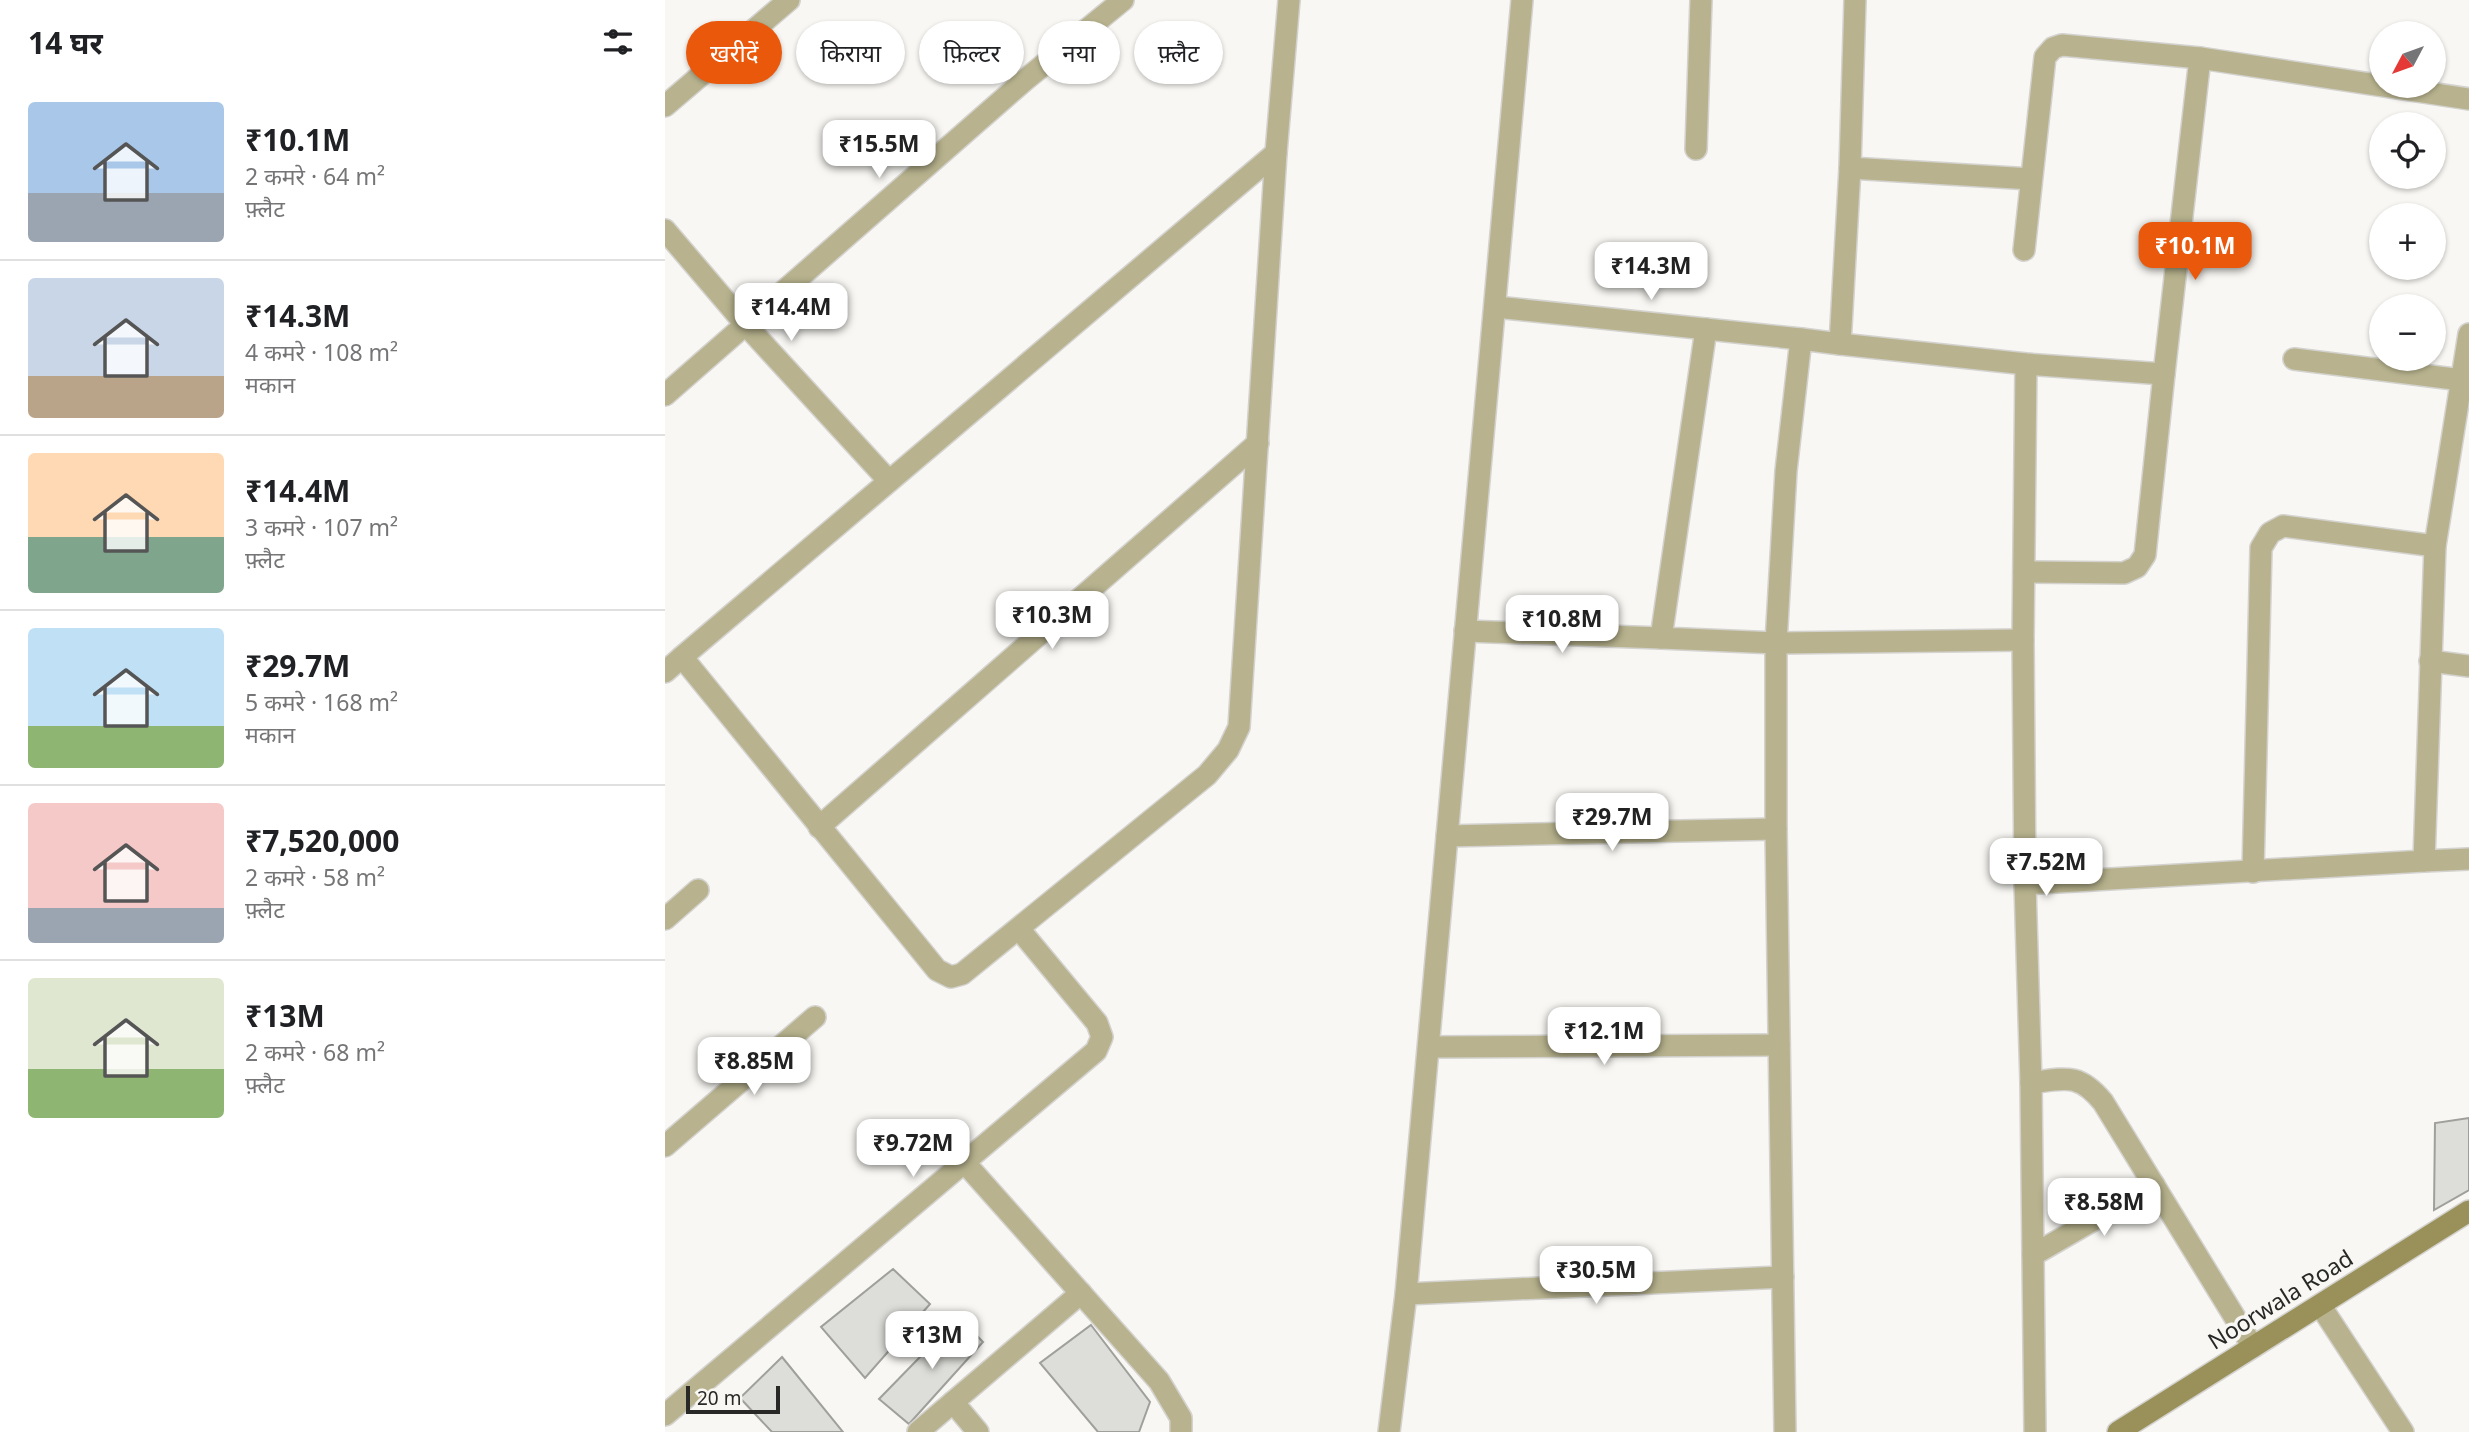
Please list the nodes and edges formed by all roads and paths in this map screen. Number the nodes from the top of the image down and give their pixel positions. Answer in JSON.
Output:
{"nodes":[{"id":1,"x":789,"y":0,"type":"edge"},
{"id":2,"x":1123,"y":0,"type":"edge"},
{"id":3,"x":1289,"y":0,"type":"edge"},
{"id":4,"x":1522,"y":0,"type":"edge"},
{"id":5,"x":1701,"y":0,"type":"edge"},
{"id":6,"x":1855,"y":0,"type":"edge"},
{"id":7,"x":2200,"y":58,"type":"junction"},
{"id":8,"x":2469,"y":99,"type":"edge"},
{"id":9,"x":665,"y":106,"type":"edge"},
{"id":10,"x":1696,"y":149,"type":"dead end"},
{"id":11,"x":1276,"y":153,"type":"junction"},
{"id":12,"x":1850,"y":168,"type":"junction"},
{"id":13,"x":2031,"y":179,"type":"junction"},
{"id":14,"x":665,"y":230,"type":"edge"},
{"id":15,"x":2024,"y":250,"type":"dead end"},
{"id":16,"x":1496,"y":307,"type":"junction"},
{"id":17,"x":746,"y":325,"type":"junction"},
{"id":18,"x":1706,"y":329,"type":"junction"},
{"id":19,"x":2469,"y":334,"type":"edge"},
{"id":20,"x":1801,"y":339,"type":"junction"},
{"id":21,"x":1840,"y":344,"type":"junction"},
{"id":22,"x":2294,"y":359,"type":"dead end"},
{"id":23,"x":2026,"y":363,"type":"junction"},
{"id":24,"x":2164,"y":374,"type":"junction"},
{"id":25,"x":2462,"y":380,"type":"junction"},
{"id":26,"x":665,"y":395,"type":"edge"},
{"id":27,"x":1258,"y":443,"type":"junction"},
{"id":28,"x":889,"y":481,"type":"junction"},
{"id":29,"x":2435,"y":545,"type":"junction"},
{"id":30,"x":2024,"y":572,"type":"junction"},
{"id":31,"x":1465,"y":631,"type":"junction"},
{"id":32,"x":1661,"y":638,"type":"junction"},
{"id":33,"x":2023,"y":640,"type":"junction"},
{"id":34,"x":1776,"y":643,"type":"junction"},
{"id":35,"x":682,"y":657,"type":"junction"},
{"id":36,"x":2430,"y":661,"type":"junction"},
{"id":37,"x":2469,"y":666,"type":"edge"},
{"id":38,"x":665,"y":672,"type":"edge"},
{"id":39,"x":819,"y":827,"type":"junction"},
{"id":40,"x":1776,"y":829,"type":"junction"},
{"id":41,"x":1447,"y":836,"type":"junction"},
{"id":42,"x":2469,"y":859,"type":"edge"},
{"id":43,"x":2424,"y":861,"type":"junction"},
{"id":44,"x":2253,"y":872,"type":"junction"},
{"id":45,"x":2025,"y":884,"type":"junction"},
{"id":46,"x":698,"y":890,"type":"dead end"},
{"id":47,"x":665,"y":919,"type":"edge"},
{"id":48,"x":1019,"y":929,"type":"junction"},
{"id":49,"x":815,"y":1017,"type":"dead end"},
{"id":50,"x":1779,"y":1045,"type":"junction"},
{"id":51,"x":1429,"y":1048,"type":"junction"},
{"id":52,"x":2031,"y":1083,"type":"junction"},
{"id":53,"x":665,"y":1146,"type":"edge"},
{"id":54,"x":965,"y":1163,"type":"junction"},
{"id":55,"x":2154,"y":1185,"type":"junction"},
{"id":56,"x":2469,"y":1211,"type":"edge"},
{"id":57,"x":2033,"y":1255,"type":"junction"},
{"id":58,"x":1783,"y":1277,"type":"junction"},
{"id":59,"x":1081,"y":1293,"type":"junction"},
{"id":60,"x":1406,"y":1294,"type":"junction"},
{"id":61,"x":2320,"y":1305,"type":"junction"},
{"id":62,"x":2253,"y":1347,"type":"junction"},
{"id":63,"x":953,"y":1402,"type":"junction"},
{"id":64,"x":665,"y":1415,"type":"edge"},
{"id":65,"x":918,"y":1432,"type":"edge"},
{"id":66,"x":978,"y":1432,"type":"edge"},
{"id":67,"x":1181,"y":1432,"type":"edge"},
{"id":68,"x":1388,"y":1432,"type":"edge"},
{"id":69,"x":1785,"y":1432,"type":"edge"},
{"id":70,"x":2035,"y":1432,"type":"edge"},
{"id":71,"x":2118,"y":1432,"type":"edge"},
{"id":72,"x":2403,"y":1432,"type":"edge"}],
"edges":[{"from":1,"to":9,"type":"street"},
{"from":2,"to":17,"type":"street"},
{"from":3,"to":11,"type":"street"},
{"from":4,"to":16,"type":"street"},
{"from":5,"to":10,"type":"street"},
{"from":6,"to":12,"type":"street"},
{"from":7,"to":8,"type":"street"},
{"from":7,"to":13,"type":"street"},
{"from":7,"to":24,"type":"street"},
{"from":11,"to":27,"type":"street"},
{"from":11,"to":28,"type":"street"},
{"from":12,"to":13,"type":"street"},
{"from":12,"to":21,"type":"street"},
{"from":13,"to":15,"type":"street"},
{"from":14,"to":17,"type":"street"},
{"from":16,"to":18,"type":"street"},
{"from":16,"to":31,"type":"street"},
{"from":17,"to":26,"type":"street"},
{"from":17,"to":28,"type":"street"},
{"from":18,"to":20,"type":"street"},
{"from":18,"to":32,"type":"street"},
{"from":19,"to":25,"type":"street"},
{"from":20,"to":21,"type":"street"},
{"from":20,"to":34,"type":"street"},
{"from":21,"to":23,"type":"street"},
{"from":22,"to":25,"type":"street"},
{"from":23,"to":24,"type":"street"},
{"from":23,"to":30,"type":"street"},
{"from":24,"to":30,"type":"street"},
{"from":25,"to":29,"type":"street"},
{"from":27,"to":39,"type":"street"},
{"from":27,"to":48,"type":"street"},
{"from":28,"to":35,"type":"street"},
{"from":29,"to":36,"type":"street"},
{"from":29,"to":44,"type":"street"},
{"from":30,"to":33,"type":"street"},
{"from":31,"to":32,"type":"street"},
{"from":31,"to":41,"type":"street"},
{"from":32,"to":34,"type":"street"},
{"from":33,"to":34,"type":"street"},
{"from":33,"to":45,"type":"street"},
{"from":34,"to":40,"type":"street"},
{"from":35,"to":38,"type":"street"},
{"from":35,"to":39,"type":"street"},
{"from":36,"to":37,"type":"street"},
{"from":36,"to":43,"type":"street"},
{"from":39,"to":48,"type":"street"},
{"from":40,"to":41,"type":"street"},
{"from":40,"to":50,"type":"street"},
{"from":41,"to":51,"type":"street"},
{"from":42,"to":43,"type":"street"},
{"from":43,"to":44,"type":"street"},
{"from":44,"to":45,"type":"street"},
{"from":45,"to":52,"type":"street"},
{"from":46,"to":47,"type":"street"},
{"from":48,"to":54,"type":"street"},
{"from":49,"to":53,"type":"street"},
{"from":50,"to":51,"type":"street"},
{"from":50,"to":58,"type":"street"},
{"from":51,"to":60,"type":"street"},
{"from":52,"to":55,"type":"street"},
{"from":52,"to":57,"type":"street"},
{"from":54,"to":59,"type":"street"},
{"from":54,"to":64,"type":"street"},
{"from":55,"to":57,"type":"street"},
{"from":55,"to":62,"type":"street"},
{"from":56,"to":61,"type":"street","name":"Noorwala Road"},
{"from":57,"to":70,"type":"street"},
{"from":58,"to":60,"type":"street"},
{"from":58,"to":69,"type":"street"},
{"from":59,"to":63,"type":"street"},
{"from":59,"to":67,"type":"street"},
{"from":60,"to":68,"type":"street"},
{"from":61,"to":62,"type":"street","name":"Noorwala Road"},
{"from":61,"to":72,"type":"street"},
{"from":62,"to":71,"type":"street","name":"Noorwala Road"},
{"from":63,"to":65,"type":"street"},
{"from":63,"to":66,"type":"street"}]}
